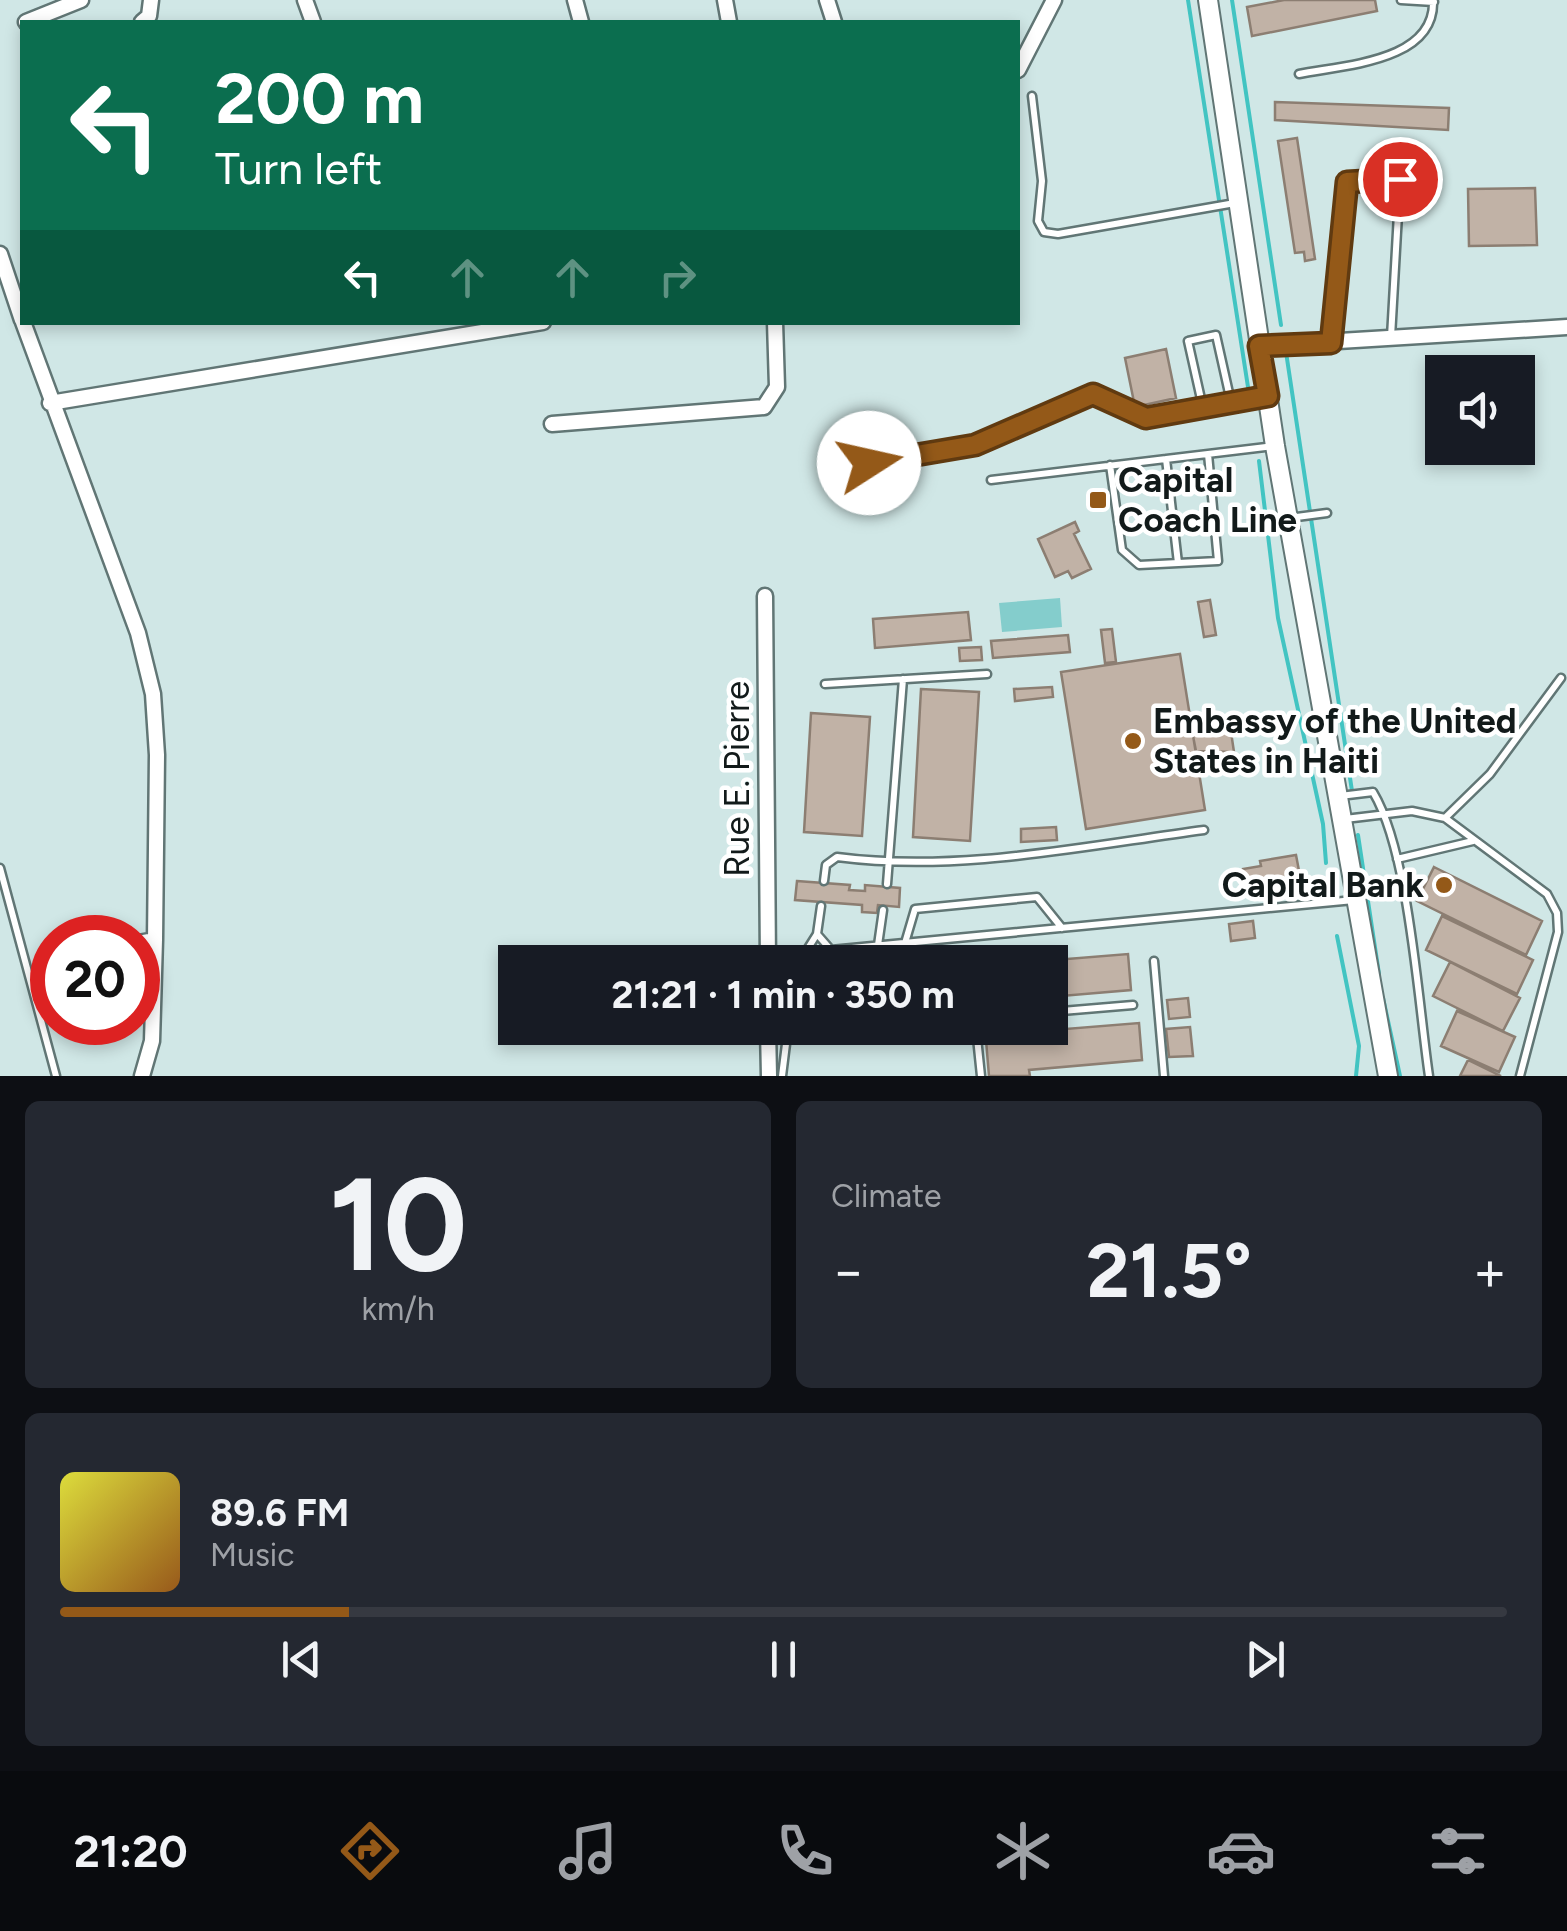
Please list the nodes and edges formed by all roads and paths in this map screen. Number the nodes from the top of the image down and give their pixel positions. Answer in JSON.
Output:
{"nodes":[{"id":1,"x":82,"y":0,"type":"edge"},
{"id":2,"x":1054,"y":0,"type":"edge"},
{"id":3,"x":1208,"y":0,"type":"edge"},
{"id":4,"x":1401,"y":0,"type":"edge"},
{"id":5,"x":1434,"y":1,"type":"edge"},
{"id":6,"x":30,"y":20,"type":"edge"},
{"id":7,"x":1020,"y":66,"type":"edge"},
{"id":8,"x":1298,"y":74,"type":"dead end"},
{"id":9,"x":1032,"y":96,"type":"dead end"},
{"id":10,"x":1236,"y":203,"type":"junction"},
{"id":11,"x":0,"y":254,"type":"edge"},
{"id":12,"x":20,"y":312,"type":"edge"},
{"id":13,"x":24,"y":325,"type":"edge"},
{"id":14,"x":525,"y":325,"type":"edge"},
{"id":15,"x":775,"y":325,"type":"edge"},
{"id":16,"x":1567,"y":327,"type":"edge"},
{"id":17,"x":1391,"y":339,"type":"junction"},
{"id":18,"x":1331,"y":343,"type":"junction"},
{"id":19,"x":1259,"y":346,"type":"junction"},
{"id":20,"x":1268,"y":396,"type":"junction"},
{"id":21,"x":1231,"y":402,"type":"junction"},
{"id":22,"x":50,"y":403,"type":"junction"},
{"id":23,"x":1202,"y":408,"type":"junction"},
{"id":24,"x":552,"y":424,"type":"dead end"},
{"id":25,"x":1275,"y":446,"type":"junction"},
{"id":26,"x":1208,"y":454,"type":"junction"},
{"id":27,"x":1166,"y":459,"type":"junction"},
{"id":28,"x":869,"y":463,"type":"dead end"},
{"id":29,"x":1110,"y":466,"type":"junction"},
{"id":30,"x":992,"y":480,"type":"dead end"},
{"id":31,"x":1327,"y":513,"type":"dead end"},
{"id":32,"x":1288,"y":518,"type":"junction"},
{"id":33,"x":1178,"y":563,"type":"junction"},
{"id":34,"x":766,"y":596,"type":"dead end"},
{"id":35,"x":987,"y":674,"type":"dead end"},
{"id":36,"x":1561,"y":678,"type":"dead end"},
{"id":37,"x":903,"y":679,"type":"junction"},
{"id":38,"x":826,"y":684,"type":"dead end"},
{"id":39,"x":1339,"y":796,"type":"junction"},
{"id":40,"x":1385,"y":813,"type":"junction"},
{"id":41,"x":1445,"y":818,"type":"junction"},
{"id":42,"x":1345,"y":819,"type":"junction"},
{"id":43,"x":1204,"y":830,"type":"dead end"},
{"id":44,"x":1474,"y":841,"type":"junction"},
{"id":45,"x":1396,"y":860,"type":"junction"},
{"id":46,"x":890,"y":864,"type":"junction"},
{"id":47,"x":0,"y":868,"type":"edge"},
{"id":48,"x":824,"y":880,"type":"dead end"},
{"id":49,"x":886,"y":884,"type":"dead end"},
{"id":50,"x":1356,"y":900,"type":"junction"},
{"id":51,"x":821,"y":906,"type":"dead end"},
{"id":52,"x":883,"y":910,"type":"dead end"},
{"id":53,"x":155,"y":915,"type":"edge"},
{"id":54,"x":1062,"y":928,"type":"junction"},
{"id":55,"x":817,"y":934,"type":"junction"},
{"id":56,"x":906,"y":943,"type":"junction"},
{"id":57,"x":768,"y":945,"type":"edge"},
{"id":58,"x":810,"y":945,"type":"edge"},
{"id":59,"x":827,"y":945,"type":"edge"},
{"id":60,"x":878,"y":945,"type":"edge"},
{"id":61,"x":887,"y":945,"type":"edge"},
{"id":62,"x":1154,"y":961,"type":"dead end"},
{"id":63,"x":1134,"y":1006,"type":"dead end"},
{"id":64,"x":1068,"y":1011,"type":"edge"},
{"id":65,"x":151,"y":1045,"type":"edge"},
{"id":66,"x":768,"y":1045,"type":"edge"},
{"id":67,"x":786,"y":1045,"type":"edge"},
{"id":68,"x":978,"y":1045,"type":"edge"},
{"id":69,"x":56,"y":1076,"type":"edge"},
{"id":70,"x":142,"y":1076,"type":"edge"},
{"id":71,"x":769,"y":1076,"type":"edge"},
{"id":72,"x":782,"y":1076,"type":"edge"},
{"id":73,"x":981,"y":1076,"type":"edge"},
{"id":74,"x":1164,"y":1076,"type":"edge"},
{"id":75,"x":1388,"y":1076,"type":"edge"},
{"id":76,"x":1429,"y":1076,"type":"edge"},
{"id":77,"x":1520,"y":1076,"type":"edge"}],
"edges":[{"from":1,"to":6,"type":"street"},
{"from":2,"to":7,"type":"street"},
{"from":3,"to":10,"type":"main road"},
{"from":4,"to":5,"type":"lane"},
{"from":5,"to":8,"type":"lane"},
{"from":9,"to":10,"type":"lane"},
{"from":10,"to":19,"type":"main road"},
{"from":11,"to":12,"type":"street"},
{"from":13,"to":22,"type":"street"},
{"from":14,"to":22,"type":"street"},
{"from":15,"to":24,"type":"street"},
{"from":16,"to":17,"type":"street"},
{"from":17,"to":18,"type":"street"},
{"from":17,"to":18,"type":"lane"},
{"from":18,"to":19,"type":"street"},
{"from":19,"to":20,"type":"main road"},
{"from":20,"to":21,"type":"lane"},
{"from":20,"to":25,"type":"main road"},
{"from":21,"to":23,"type":"lane"},
{"from":21,"to":23,"type":"lane"},
{"from":22,"to":53,"type":"street"},
{"from":23,"to":28,"type":"lane"},
{"from":25,"to":26,"type":"lane"},
{"from":25,"to":32,"type":"main road"},
{"from":26,"to":27,"type":"lane"},
{"from":26,"to":33,"type":"lane"},
{"from":27,"to":29,"type":"lane"},
{"from":27,"to":33,"type":"lane"},
{"from":29,"to":30,"type":"lane"},
{"from":29,"to":33,"type":"lane"},
{"from":31,"to":32,"type":"lane"},
{"from":32,"to":39,"type":"main road"},
{"from":34,"to":57,"type":"street","name":"Rue E. Pierre"},
{"from":35,"to":37,"type":"lane"},
{"from":36,"to":41,"type":"lane"},
{"from":37,"to":38,"type":"lane"},
{"from":37,"to":46,"type":"lane"},
{"from":39,"to":40,"type":"lane"},
{"from":39,"to":42,"type":"main road"},
{"from":40,"to":41,"type":"lane"},
{"from":40,"to":42,"type":"lane"},
{"from":40,"to":45,"type":"lane"},
{"from":41,"to":44,"type":"lane"},
{"from":42,"to":50,"type":"main road"},
{"from":43,"to":46,"type":"lane"},
{"from":44,"to":45,"type":"lane"},
{"from":44,"to":77,"type":"lane"},
{"from":45,"to":76,"type":"lane"},
{"from":46,"to":48,"type":"lane"},
{"from":46,"to":49,"type":"lane"},
{"from":47,"to":69,"type":"lane"},
{"from":50,"to":54,"type":"lane"},
{"from":50,"to":75,"type":"main road"},
{"from":51,"to":55,"type":"lane"},
{"from":52,"to":60,"type":"lane"},
{"from":54,"to":56,"type":"lane"},
{"from":54,"to":56,"type":"lane"},
{"from":55,"to":58,"type":"lane"},
{"from":55,"to":59,"type":"lane"},
{"from":56,"to":61,"type":"lane"},
{"from":62,"to":74,"type":"lane"},
{"from":63,"to":64,"type":"lane"},
{"from":65,"to":70,"type":"street"},
{"from":66,"to":71,"type":"street"},
{"from":67,"to":72,"type":"lane"},
{"from":68,"to":73,"type":"lane"}]}
